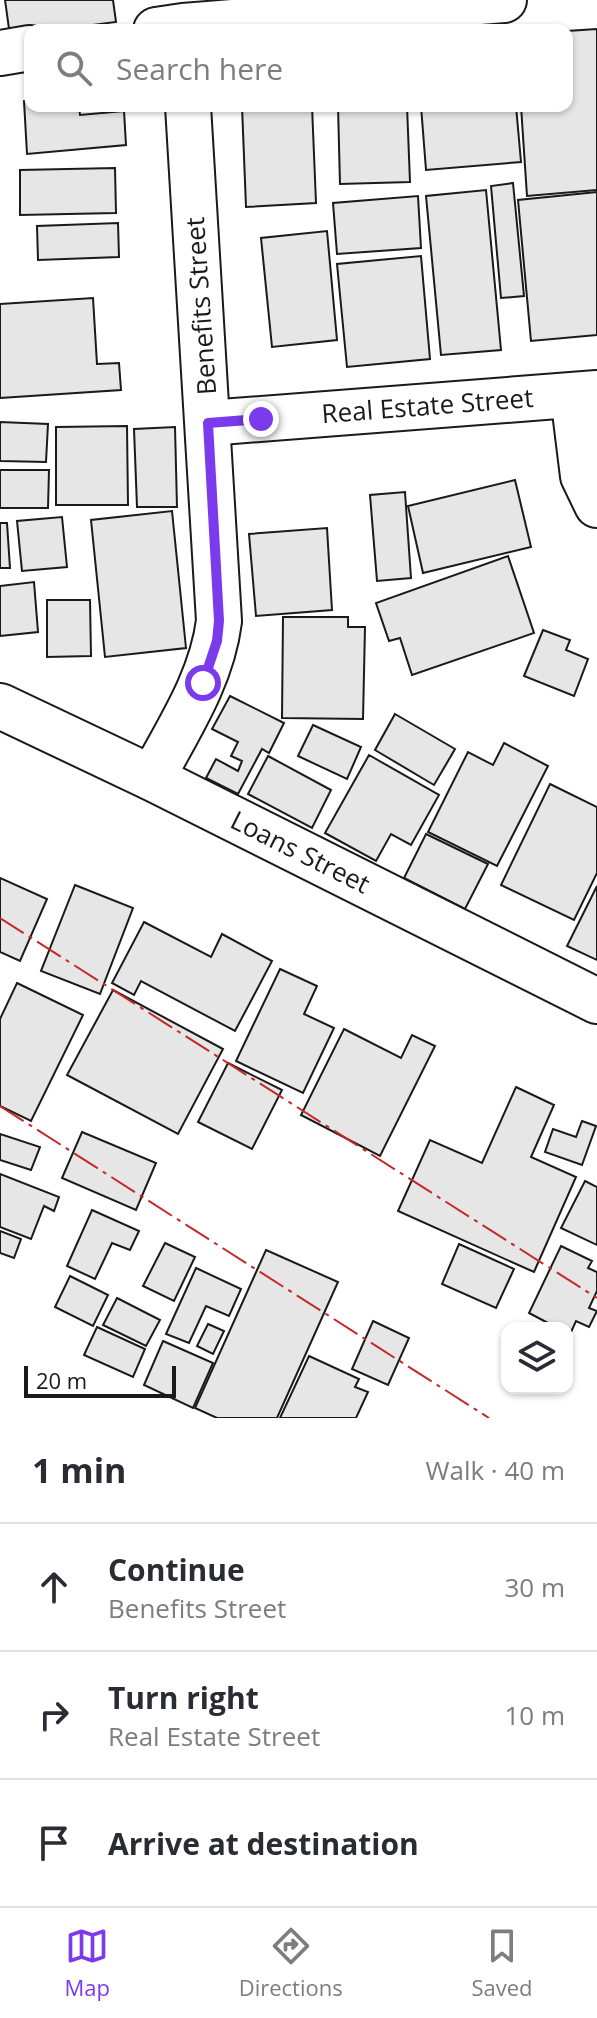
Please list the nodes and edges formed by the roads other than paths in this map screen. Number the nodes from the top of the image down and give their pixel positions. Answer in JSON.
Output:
{"nodes":[{"id":1,"x":504,"y":0,"type":"edge"},
{"id":2,"x":176,"y":22,"type":"edge"},
{"id":3,"x":24,"y":49,"type":"edge"},
{"id":4,"x":0,"y":53,"type":"edge"},
{"id":5,"x":188,"y":112,"type":"edge"},
{"id":6,"x":585,"y":394,"type":"edge"},
{"id":7,"x":208,"y":423,"type":"junction"},
{"id":8,"x":597,"y":505,"type":"edge"},
{"id":9,"x":0,"y":706,"type":"edge"},
{"id":10,"x":152,"y":778,"type":"junction"},
{"id":11,"x":597,"y":1001,"type":"edge"}],
"edges":[{"from":1,"to":2,"type":"street"},
{"from":3,"to":4,"type":"street"},
{"from":5,"to":7,"type":"street","name":"Benefits Street"},
{"from":6,"to":7,"type":"street","name":"Real Estate Street"},
{"from":6,"to":8,"type":"street"},
{"from":7,"to":10,"type":"street","name":"Benefits Street"},
{"from":9,"to":10,"type":"street","name":"Loans Street"},
{"from":10,"to":11,"type":"street","name":"Loans Street"}]}
